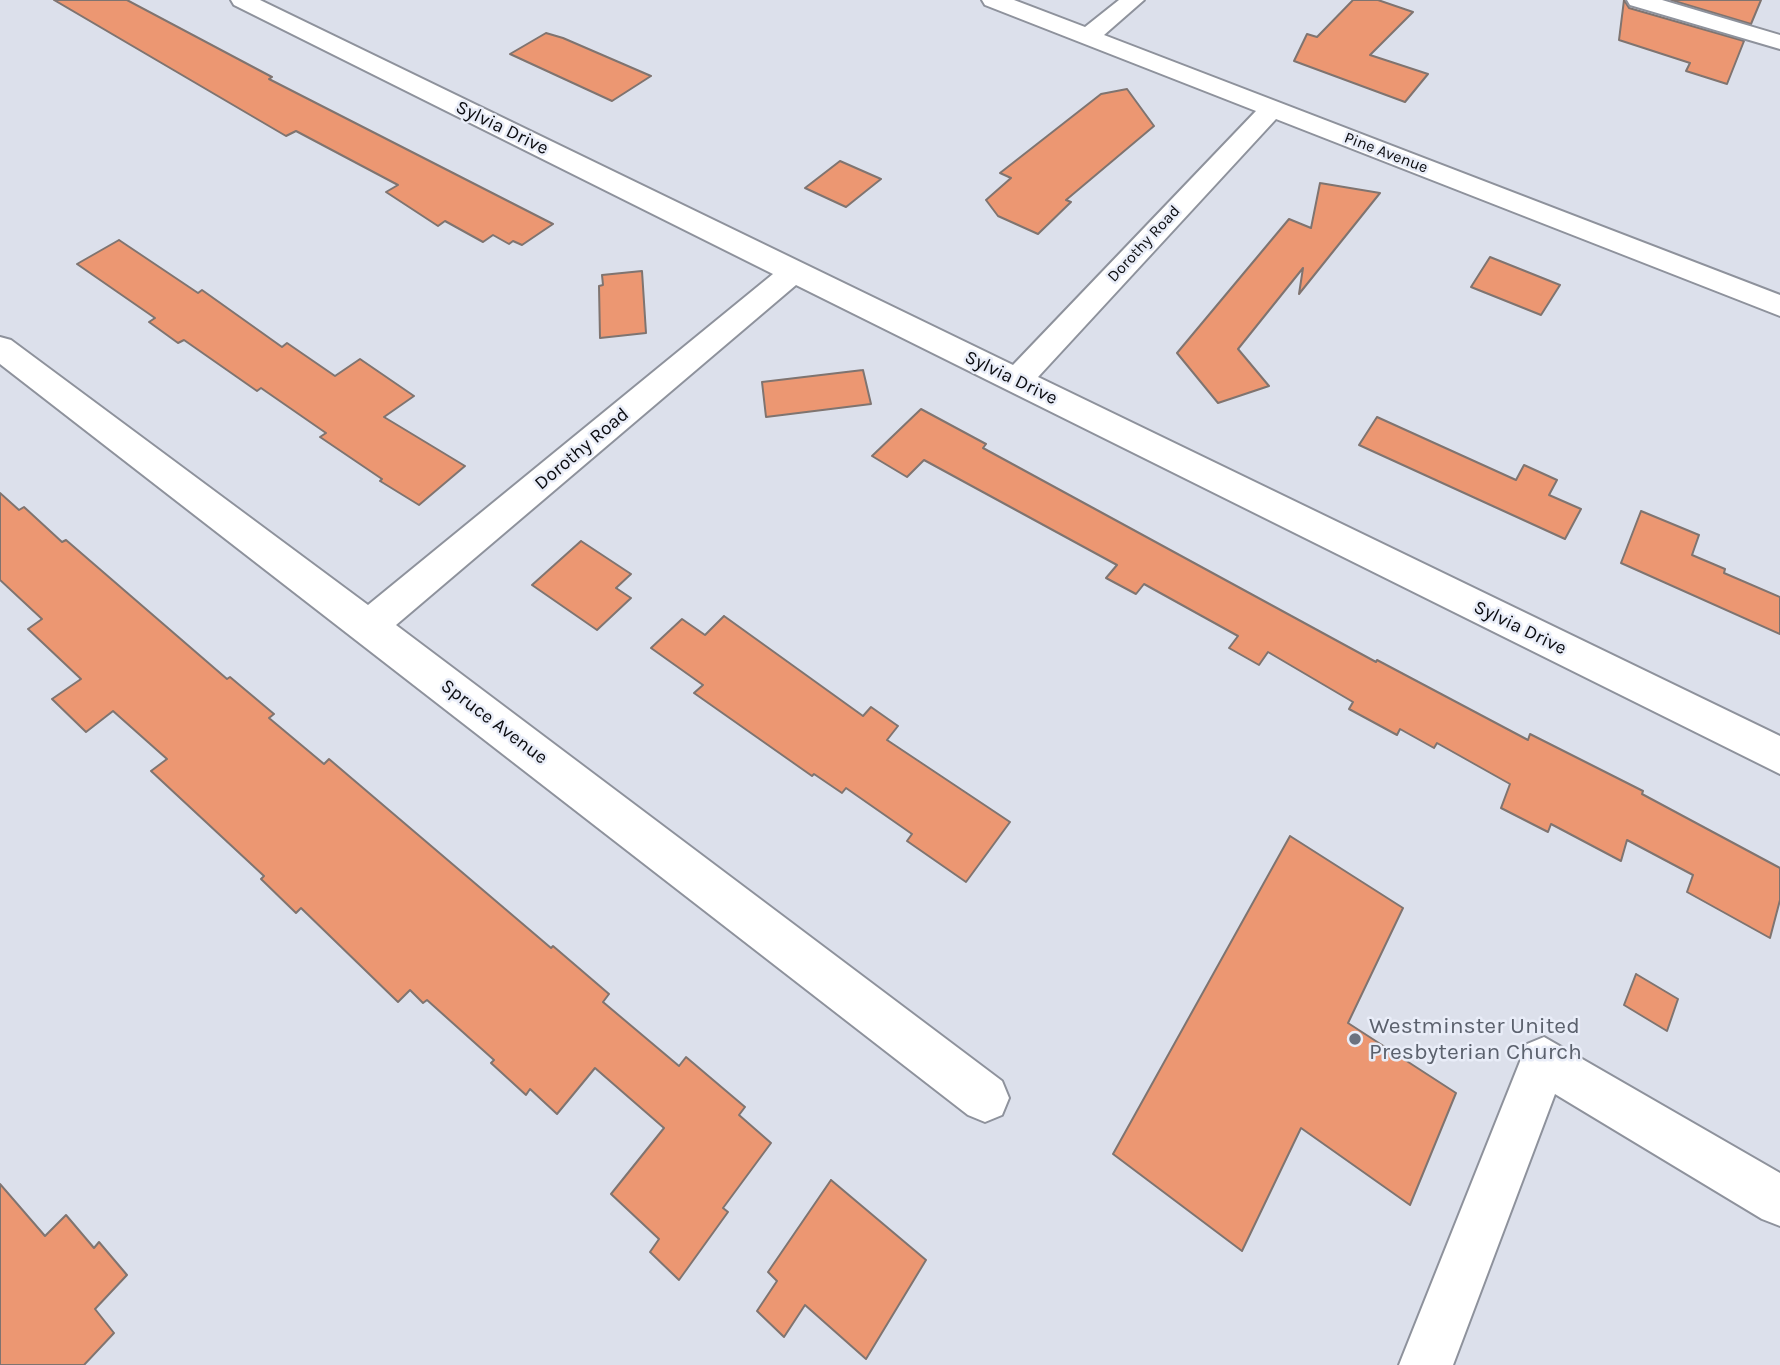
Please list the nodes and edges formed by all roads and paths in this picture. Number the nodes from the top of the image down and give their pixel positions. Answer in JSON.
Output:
{"nodes":[{"id":1,"x":242,"y":0,"type":"edge"},
{"id":2,"x":993,"y":0,"type":"edge"},
{"id":3,"x":1133,"y":0,"type":"edge"},
{"id":4,"x":1638,"y":0,"type":"edge"},
{"id":5,"x":1087,"y":37,"type":"junction"},
{"id":6,"x":1780,"y":42,"type":"edge"},
{"id":7,"x":1272,"y":108,"type":"junction"},
{"id":8,"x":794,"y":272,"type":"junction"},
{"id":9,"x":1780,"y":306,"type":"edge"},
{"id":10,"x":0,"y":348,"type":"edge"},
{"id":11,"x":1017,"y":380,"type":"junction"},
{"id":12,"x":369,"y":626,"type":"junction"},
{"id":13,"x":1780,"y":756,"type":"edge"},
{"id":14,"x":985,"y":1098,"type":"dead end"},
{"id":15,"x":1780,"y":1201,"type":"edge"},
{"id":16,"x":1426,"y":1365,"type":"edge"}],
"edges":[{"from":1,"to":8,"type":"street","name":"Sylvia Drive"},
{"from":2,"to":5,"type":"street","name":"Pine Avenue"},
{"from":3,"to":5,"type":"street"},
{"from":4,"to":6,"type":"street"},
{"from":5,"to":7,"type":"street","name":"Pine Avenue"},
{"from":7,"to":9,"type":"street","name":"Pine Avenue"},
{"from":7,"to":11,"type":"street","name":"Dorothy Road"},
{"from":8,"to":11,"type":"street","name":"Sylvia Drive"},
{"from":8,"to":12,"type":"street","name":"Dorothy Road"},
{"from":10,"to":12,"type":"street","name":"Spruce Avenue"},
{"from":11,"to":13,"type":"street","name":"Sylvia Drive"},
{"from":12,"to":14,"type":"street","name":"Spruce Avenue"},
{"from":15,"to":16,"type":"street"}]}
